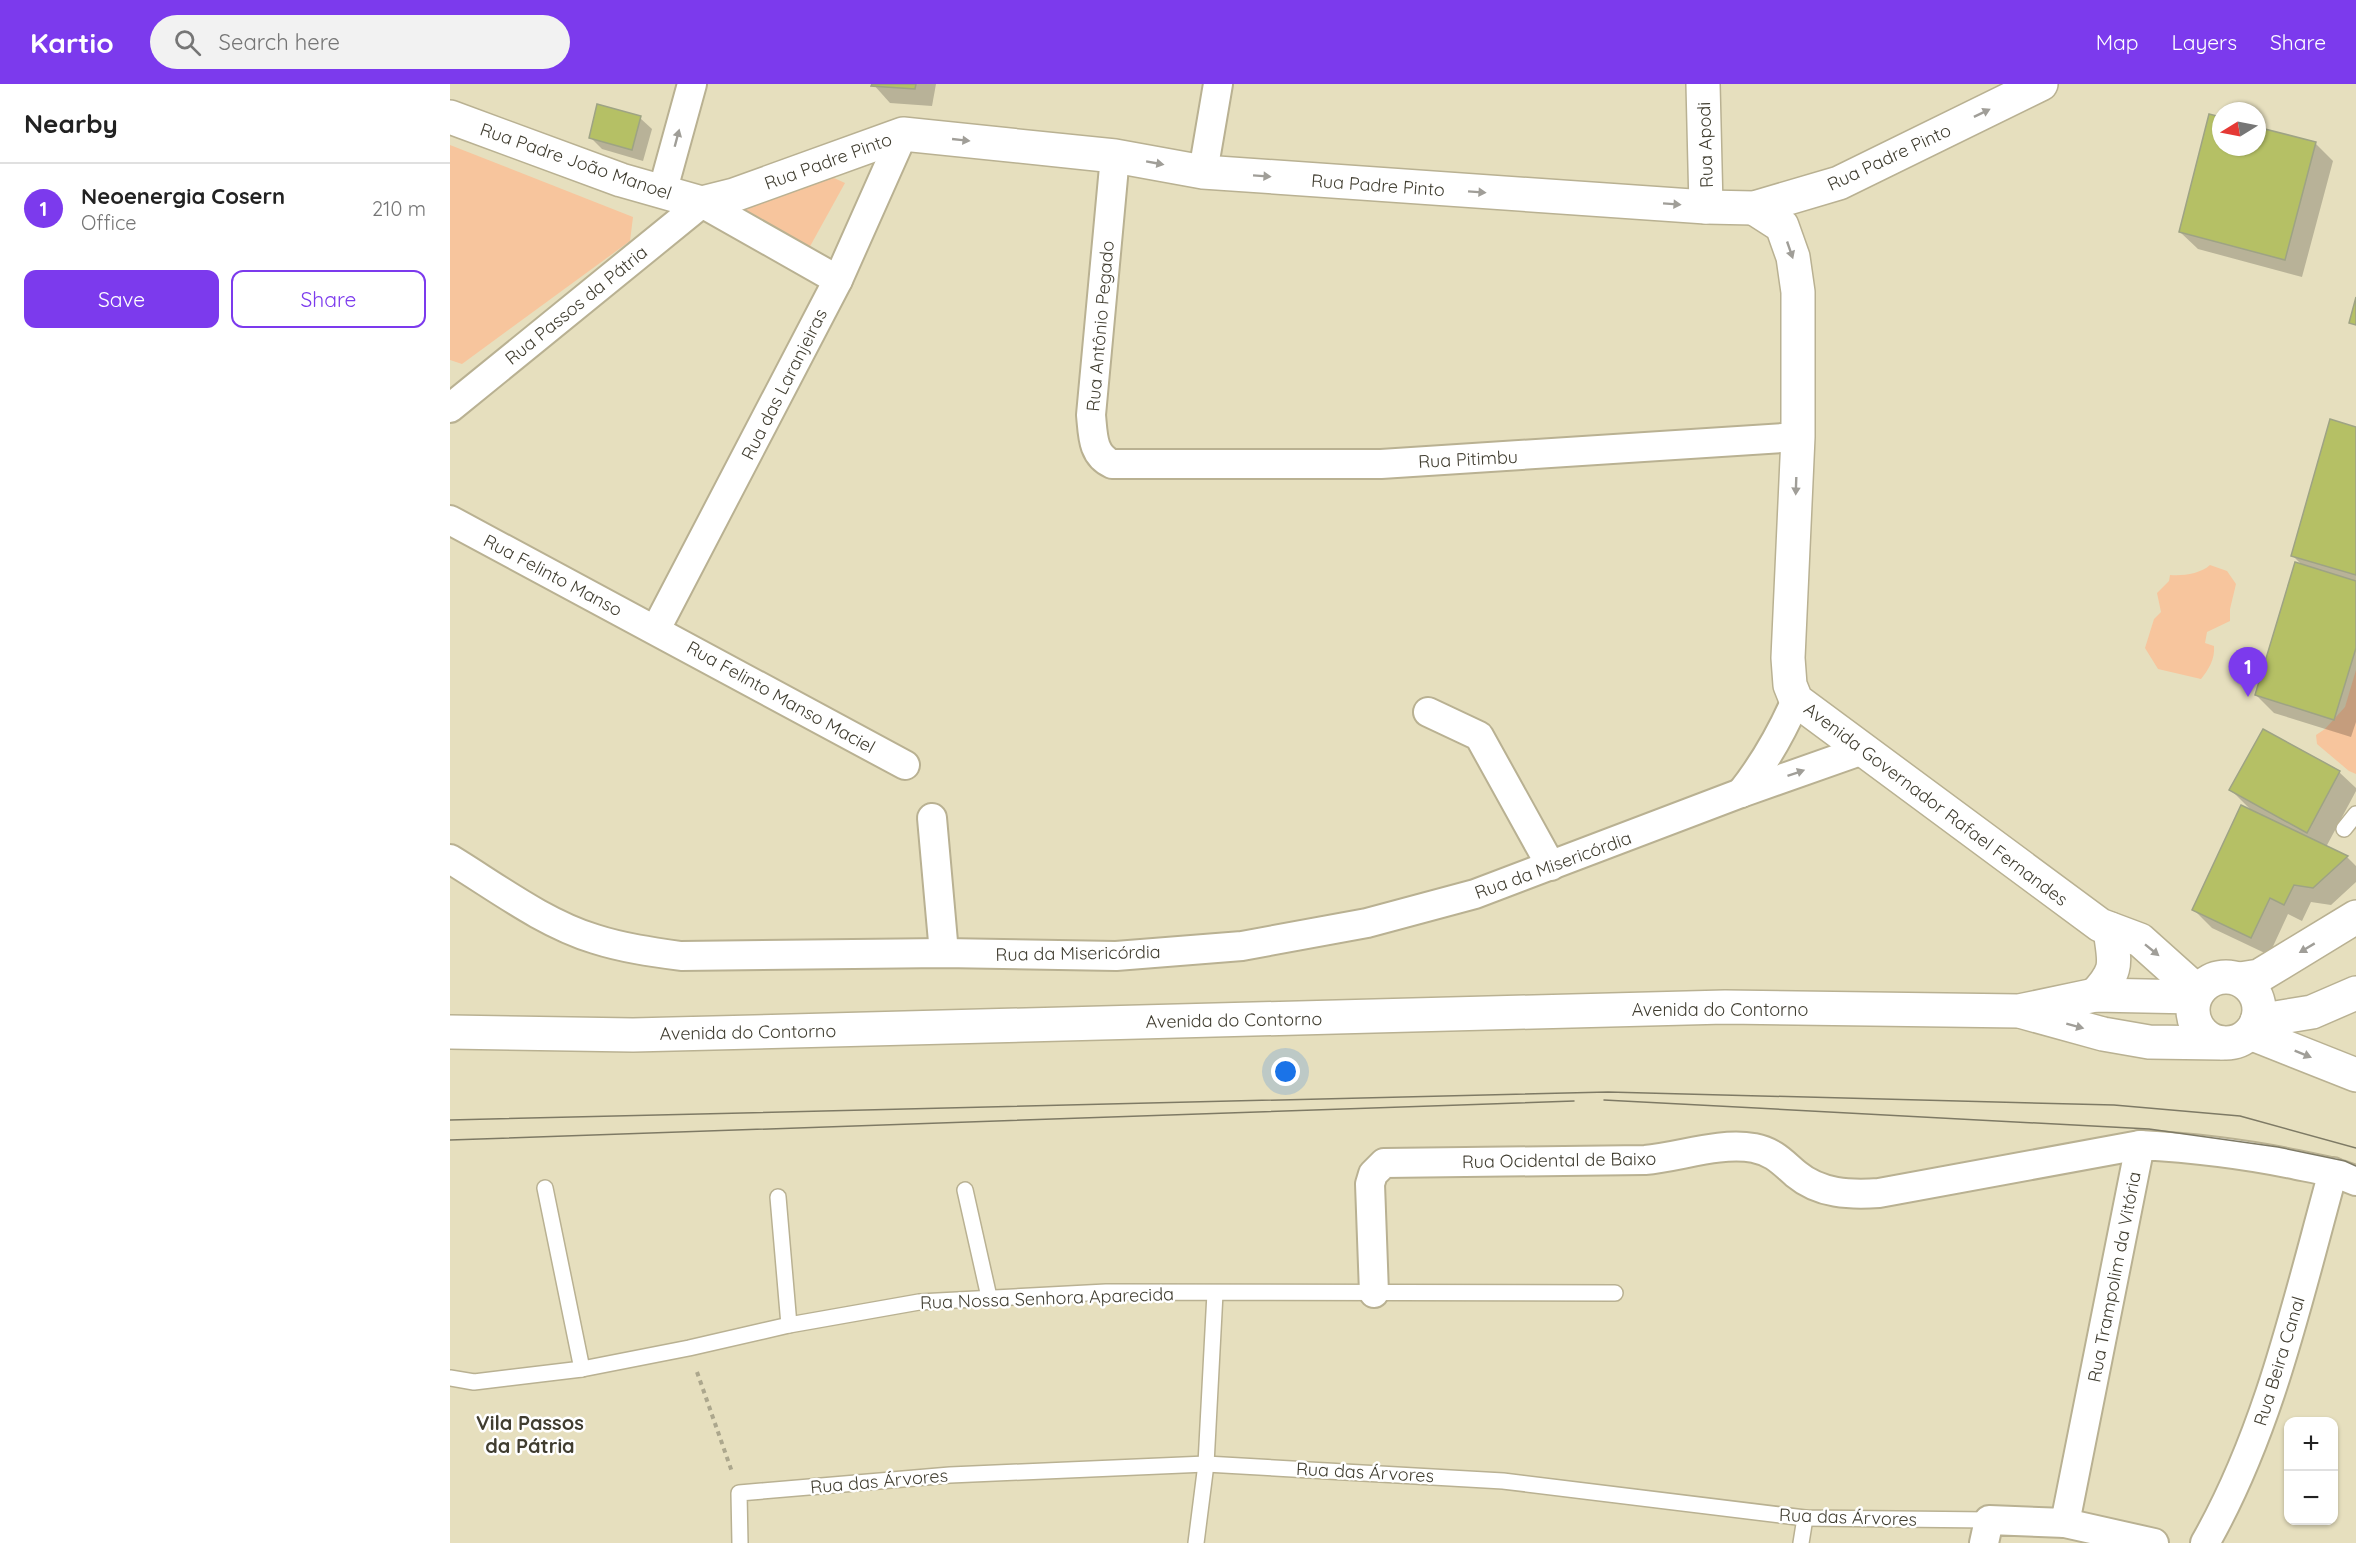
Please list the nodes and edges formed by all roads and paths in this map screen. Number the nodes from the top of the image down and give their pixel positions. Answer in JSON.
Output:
{"nodes":[{"id":1,"x":692,"y":84,"type":"edge"},
{"id":2,"x":1218,"y":84,"type":"edge"},
{"id":3,"x":1703,"y":84,"type":"edge"},
{"id":4,"x":2041,"y":84,"type":"edge"},
{"id":5,"x":450,"y":117,"type":"edge"},
{"id":6,"x":903,"y":134,"type":"junction"},
{"id":7,"x":1115,"y":156,"type":"junction"},
{"id":8,"x":1203,"y":172,"type":"junction"},
{"id":9,"x":663,"y":193,"type":"junction"},
{"id":10,"x":702,"y":203,"type":"junction"},
{"id":11,"x":1706,"y":207,"type":"junction"},
{"id":12,"x":1755,"y":208,"type":"junction"},
{"id":13,"x":838,"y":280,"type":"junction"},
{"id":14,"x":450,"y":408,"type":"edge"},
{"id":15,"x":1798,"y":437,"type":"junction"},
{"id":16,"x":1137,"y":465,"type":"joint"},
{"id":17,"x":450,"y":520,"type":"edge"},
{"id":18,"x":656,"y":629,"type":"junction"},
{"id":19,"x":1796,"y":700,"type":"junction"},
{"id":20,"x":1428,"y":712,"type":"dead end"},
{"id":21,"x":1863,"y":750,"type":"junction"},
{"id":22,"x":905,"y":765,"type":"dead end"},
{"id":23,"x":1741,"y":793,"type":"junction"},
{"id":24,"x":2356,"y":813,"type":"edge"},
{"id":25,"x":932,"y":818,"type":"dead end"},
{"id":26,"x":2344,"y":829,"type":"dead end"},
{"id":27,"x":450,"y":860,"type":"edge"},
{"id":28,"x":1551,"y":866,"type":"junction"},
{"id":29,"x":2356,"y":917,"type":"edge"},
{"id":30,"x":2110,"y":929,"type":"junction"},
{"id":31,"x":944,"y":953,"type":"junction"},
{"id":32,"x":2240,"y":980,"type":"junction"},
{"id":33,"x":2356,"y":993,"type":"edge"},
{"id":34,"x":2095,"y":994,"type":"junction"},
{"id":35,"x":2197,"y":994,"type":"junction"},
{"id":36,"x":2019,"y":1011,"type":"junction"},
{"id":37,"x":450,"y":1032,"type":"edge"},
{"id":38,"x":2243,"y":1032,"type":"junction"},
{"id":39,"x":2356,"y":1075,"type":"edge"},
{"id":40,"x":2140,"y":1145,"type":"junction"},
{"id":41,"x":2347,"y":1177,"type":"edge"},
{"id":42,"x":544,"y":1188,"type":"dead end"},
{"id":43,"x":965,"y":1190,"type":"dead end"},
{"id":44,"x":778,"y":1197,"type":"dead end"},
{"id":45,"x":1215,"y":1293,"type":"junction"},
{"id":46,"x":1374,"y":1293,"type":"junction"},
{"id":47,"x":1615,"y":1293,"type":"dead end"},
{"id":48,"x":989,"y":1296,"type":"junction"},
{"id":49,"x":789,"y":1325,"type":"junction"},
{"id":50,"x":689,"y":1348,"type":"junction"},
{"id":51,"x":582,"y":1369,"type":"junction"},
{"id":52,"x":450,"y":1378,"type":"edge"},
{"id":53,"x":1206,"y":1464,"type":"junction"},
{"id":54,"x":739,"y":1493,"type":"junction"},
{"id":55,"x":1805,"y":1518,"type":"junction"},
{"id":56,"x":2065,"y":1523,"type":"junction"},
{"id":57,"x":1987,"y":1532,"type":"edge"},
{"id":58,"x":740,"y":1543,"type":"edge"},
{"id":59,"x":1196,"y":1543,"type":"edge"},
{"id":60,"x":1801,"y":1543,"type":"edge"},
{"id":61,"x":2154,"y":1543,"type":"edge"},
{"id":62,"x":2205,"y":1543,"type":"edge"}],
"edges":[{"from":9,"to":1,"type":"street","one_way":true},
{"from":2,"to":8,"type":"street"},
{"from":3,"to":11,"type":"main road","name":"Rua Apodi"},
{"from":12,"to":4,"type":"main road","name":"Rua Padre Pinto","one_way":true},
{"from":5,"to":9,"type":"main road","name":"Rua Padre João Manoel"},
{"from":6,"to":7,"type":"main road","name":"Rua Padre Pinto","one_way":true},
{"from":6,"to":10,"type":"main road","name":"Rua Padre Pinto"},
{"from":6,"to":13,"type":"street","name":"Rua das Laranjeiras"},
{"from":7,"to":8,"type":"main road","name":"Rua Padre Pinto","one_way":true},
{"from":7,"to":16,"type":"street","name":"Rua Antônio Pegado"},
{"from":8,"to":11,"type":"main road","name":"Rua Padre Pinto","one_way":true},
{"from":9,"to":10,"type":"main road","name":"Rua Padre João Manoel"},
{"from":10,"to":13,"type":"street"},
{"from":10,"to":14,"type":"street","name":"Rua Passos da Pátria"},
{"from":11,"to":12,"type":"main road","name":"Rua Padre Pinto"},
{"from":12,"to":15,"type":"main road","name":"Avenida Governador Rafael Fernandes","one_way":true},
{"from":13,"to":18,"type":"street","name":"Rua das Laranjeiras"},
{"from":15,"to":16,"type":"street","name":"Rua Pitimbu"},
{"from":15,"to":19,"type":"main road","name":"Avenida Governador Rafael Fernandes","one_way":true},
{"from":17,"to":18,"type":"street","name":"Rua Felinto Manso"},
{"from":18,"to":22,"type":"street","name":"Rua Felinto Manso Maciel"},
{"from":19,"to":21,"type":"main road","name":"Avenida Governador Rafael Fernandes"},
{"from":19,"to":23,"type":"street"},
{"from":20,"to":28,"type":"street"},
{"from":23,"to":21,"type":"street","name":"Rua da Misericórdia","one_way":true},
{"from":21,"to":30,"type":"main road","name":"Avenida Governador Rafael Fernandes"},
{"from":23,"to":28,"type":"street","name":"Rua da Misericórdia"},
{"from":24,"to":26,"type":"lane"},
{"from":25,"to":31,"type":"street"},
{"from":27,"to":31,"type":"street","name":"Rua da Misericórdia"},
{"from":28,"to":31,"type":"street","name":"Rua da Misericórdia"},
{"from":29,"to":32,"type":"main road","one_way":true},
{"from":30,"to":34,"type":"main road"},
{"from":30,"to":35,"type":"main road","name":"Avenida Governador Rafael Fernandes","one_way":true},
{"from":32,"to":35,"type":"main road"},
{"from":32,"to":38,"type":"main road"},
{"from":33,"to":38,"type":"main road"},
{"from":34,"to":35,"type":"main road","name":"Avenida do Contorno"},
{"from":34,"to":36,"type":"main road","name":"Avenida do Contorno"},
{"from":35,"to":38,"type":"main road"},
{"from":36,"to":37,"type":"main road","name":"Avenida do Contorno"},
{"from":36,"to":38,"type":"main road","name":"Avenida do Contorno","one_way":true},
{"from":38,"to":39,"type":"main road","one_way":true},
{"from":40,"to":41,"type":"street"},
{"from":40,"to":46,"type":"street","name":"Rua Ocidental de Baixo"},
{"from":40,"to":56,"type":"street","name":"Rua Trampolim da Vitória"},
{"from":41,"to":62,"type":"street","name":"Rua Beira Canal"},
{"from":42,"to":51,"type":"lane"},
{"from":43,"to":48,"type":"lane"},
{"from":44,"to":49,"type":"lane"},
{"from":45,"to":46,"type":"lane","name":"Rua Nossa Senhora Aparecida"},
{"from":45,"to":48,"type":"lane","name":"Rua Nossa Senhora Aparecida"},
{"from":45,"to":53,"type":"lane"},
{"from":46,"to":47,"type":"lane","name":"Rua Nossa Senhora Aparecida"},
{"from":48,"to":49,"type":"lane","name":"Rua Nossa Senhora Aparecida"},
{"from":49,"to":50,"type":"lane","name":"Rua Nossa Senhora Aparecida"},
{"from":50,"to":51,"type":"lane","name":"Rua Nossa Senhora Aparecida"},
{"from":50,"to":54,"type":"path"},
{"from":51,"to":52,"type":"lane","name":"Rua Nossa Senhora Aparecida"},
{"from":53,"to":54,"type":"lane","name":"Rua das Árvores"},
{"from":53,"to":55,"type":"lane","name":"Rua das Árvores"},
{"from":53,"to":59,"type":"lane"},
{"from":54,"to":58,"type":"lane"},
{"from":55,"to":57,"type":"lane","name":"Rua das Árvores"},
{"from":55,"to":60,"type":"lane"},
{"from":56,"to":57,"type":"street"},
{"from":56,"to":61,"type":"street"}]}
